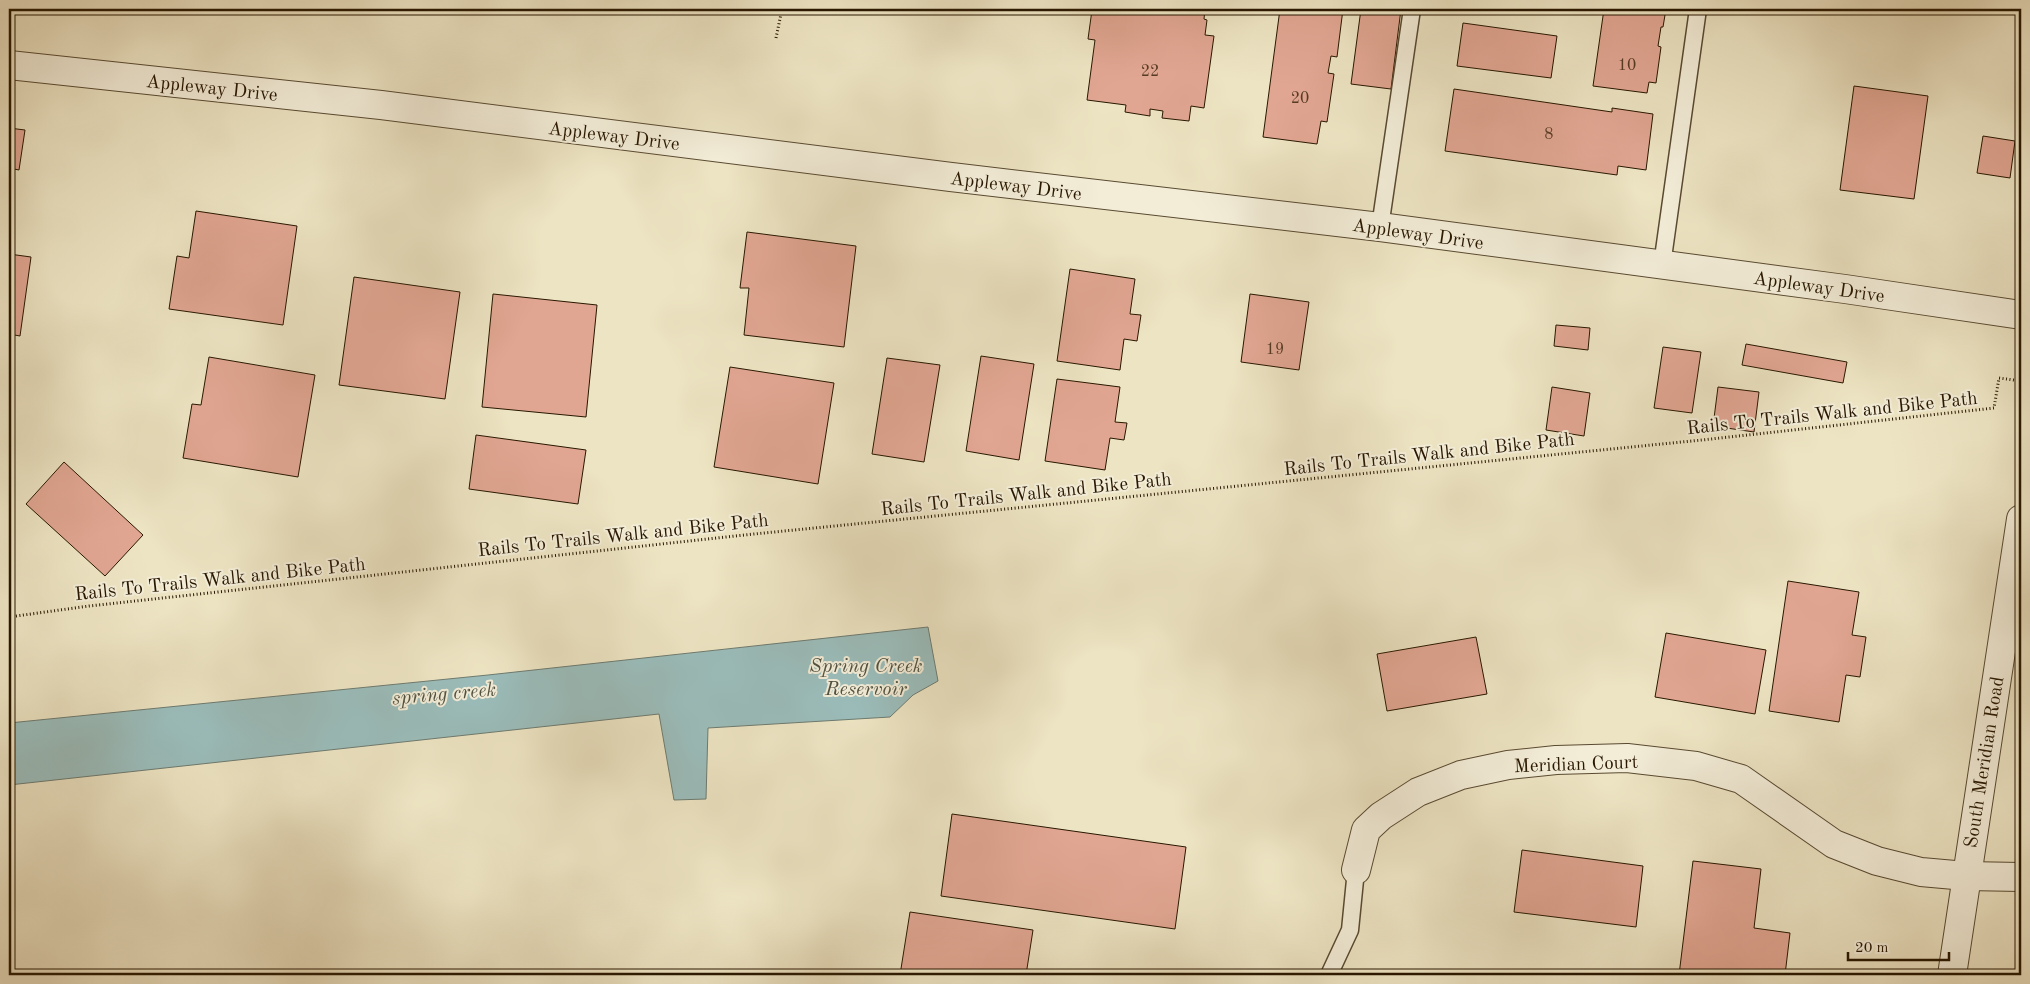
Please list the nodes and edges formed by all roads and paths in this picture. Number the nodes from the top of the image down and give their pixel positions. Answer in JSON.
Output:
{"nodes":[{"id":1,"x":782,"y":9,"type":"edge"},
{"id":2,"x":1412,"y":9,"type":"edge"},
{"id":3,"x":1698,"y":9,"type":"edge"},
{"id":4,"x":776,"y":38,"type":"dead end"},
{"id":5,"x":9,"y":65,"type":"edge"},
{"id":6,"x":1380,"y":227,"type":"junction"},
{"id":7,"x":1662,"y":265,"type":"junction"},
{"id":8,"x":2021,"y":315,"type":"edge"},
{"id":9,"x":2021,"y":381,"type":"edge"},
{"id":10,"x":2021,"y":519,"type":"edge"},
{"id":11,"x":9,"y":617,"type":"edge"},
{"id":12,"x":1356,"y":870,"type":"joint"},
{"id":13,"x":1966,"y":876,"type":"junction"},
{"id":14,"x":2021,"y":877,"type":"edge"},
{"id":15,"x":1329,"y":975,"type":"edge"},
{"id":16,"x":1952,"y":975,"type":"edge"}],
"edges":[{"from":1,"to":4,"type":"path"},
{"from":2,"to":6,"type":"lane"},
{"from":3,"to":7,"type":"lane"},
{"from":5,"to":6,"type":"street","name":"Appleway Drive"},
{"from":6,"to":7,"type":"street","name":"Appleway Drive"},
{"from":7,"to":8,"type":"street","name":"Appleway Drive"},
{"from":9,"to":11,"type":"path","name":"Rails To Trails Walk and Bike Path"},
{"from":10,"to":13,"type":"street","name":"South Meridian Road"},
{"from":12,"to":13,"type":"street","name":"Meridian Court"},
{"from":12,"to":15,"type":"lane"},
{"from":13,"to":14,"type":"street","name":"Meridian Court"},
{"from":13,"to":16,"type":"street","name":"South Meridian Road"}]}
